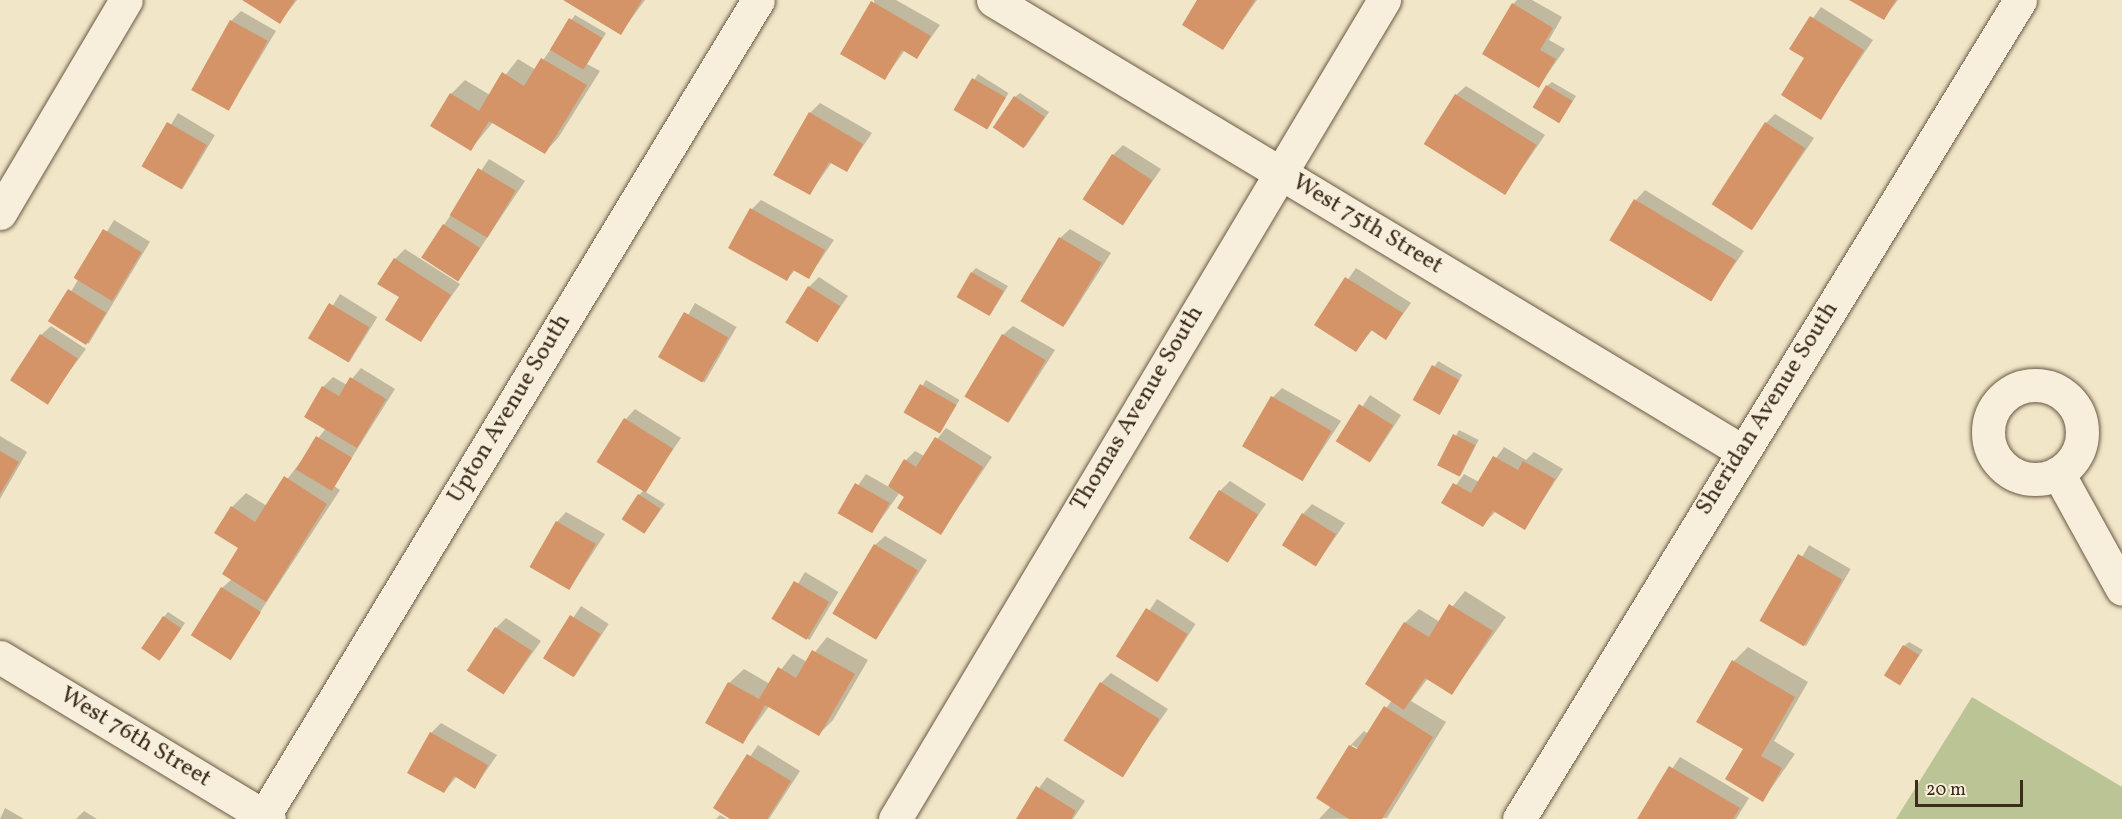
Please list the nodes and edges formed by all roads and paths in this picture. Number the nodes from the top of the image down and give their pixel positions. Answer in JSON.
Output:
{"nodes":[{"id":1,"x":126,"y":0,"type":"edge"},
{"id":2,"x":758,"y":0,"type":"edge"},
{"id":3,"x":993,"y":0,"type":"edge"},
{"id":4,"x":1384,"y":0,"type":"edge"},
{"id":5,"x":2020,"y":0,"type":"edge"},
{"id":6,"x":1279,"y":172,"type":"junction"},
{"id":7,"x":0,"y":213,"type":"edge"},
{"id":8,"x":1742,"y":451,"type":"junction"},
{"id":9,"x":2058,"y":473,"type":"dead end"},
{"id":10,"x":2122,"y":589,"type":"edge"},
{"id":11,"x":0,"y":657,"type":"edge"},
{"id":12,"x":265,"y":818,"type":"edge"},
{"id":13,"x":895,"y":819,"type":"edge"},
{"id":14,"x":1519,"y":819,"type":"edge"}],
"edges":[{"from":1,"to":7,"type":"street"},
{"from":2,"to":12,"type":"street","name":"Upton Avenue South"},
{"from":3,"to":6,"type":"street","name":"West 75th Street"},
{"from":4,"to":6,"type":"street","name":"Thomas Avenue South"},
{"from":5,"to":8,"type":"street","name":"Sheridan Avenue South"},
{"from":6,"to":8,"type":"street","name":"West 75th Street"},
{"from":6,"to":13,"type":"street","name":"Thomas Avenue South"},
{"from":8,"to":14,"type":"street","name":"Sheridan Avenue South"},
{"from":9,"to":10,"type":"street"},
{"from":11,"to":12,"type":"street","name":"West 76th Street"}]}
